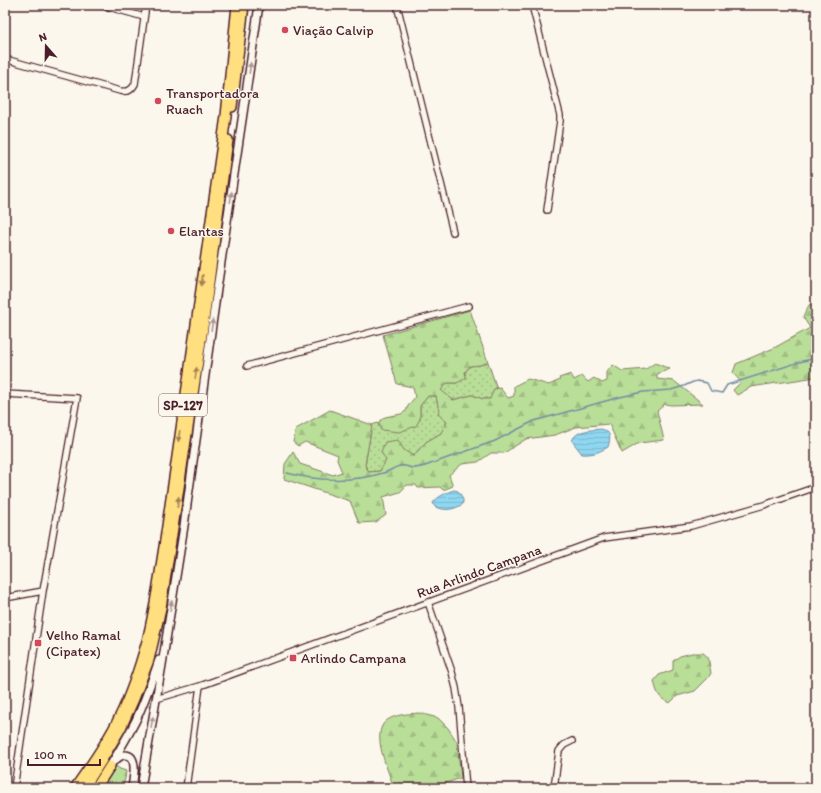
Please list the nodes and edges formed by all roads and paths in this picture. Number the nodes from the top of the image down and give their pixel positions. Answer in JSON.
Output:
{"nodes":[{"id":1,"x":102,"y":5,"type":"edge"},
{"id":2,"x":146,"y":5,"type":"edge"},
{"id":3,"x":231,"y":5,"type":"edge"},
{"id":4,"x":237,"y":5,"type":"edge"},
{"id":5,"x":246,"y":5,"type":"edge"},
{"id":6,"x":259,"y":5,"type":"edge"},
{"id":7,"x":397,"y":5,"type":"edge"},
{"id":8,"x":532,"y":5,"type":"edge"},
{"id":9,"x":144,"y":17,"type":"junction"},
{"id":10,"x":5,"y":60,"type":"edge"},
{"id":11,"x":230,"y":68,"type":"junction"},
{"id":12,"x":547,"y":210,"type":"dead end"},
{"id":13,"x":453,"y":232,"type":"dead end"},
{"id":14,"x":469,"y":306,"type":"dead end"},
{"id":15,"x":247,"y":366,"type":"dead end"},
{"id":16,"x":5,"y":394,"type":"edge"},
{"id":17,"x":816,"y":487,"type":"edge"},
{"id":18,"x":43,"y":591,"type":"junction"},
{"id":19,"x":5,"y":598,"type":"edge"},
{"id":20,"x":428,"y":602,"type":"junction"},
{"id":21,"x":164,"y":645,"type":"junction"},
{"id":22,"x":200,"y":686,"type":"junction"},
{"id":23,"x":156,"y":699,"type":"junction"},
{"id":24,"x":572,"y":741,"type":"dead end"},
{"id":25,"x":110,"y":766,"type":"junction"},
{"id":26,"x":14,"y":788,"type":"edge"},
{"id":27,"x":75,"y":788,"type":"edge"},
{"id":28,"x":84,"y":788,"type":"edge"},
{"id":29,"x":96,"y":788,"type":"edge"},
{"id":30,"x":132,"y":788,"type":"edge"},
{"id":31,"x":141,"y":788,"type":"edge"},
{"id":32,"x":186,"y":788,"type":"edge"},
{"id":33,"x":466,"y":788,"type":"edge"},
{"id":34,"x":554,"y":788,"type":"edge"},
{"id":35,"x":563,"y":788,"type":"edge"}],
"edges":[{"from":1,"to":9,"type":"street"},
{"from":2,"to":9,"type":"street"},
{"from":3,"to":11,"type":"highway"},
{"from":4,"to":11,"type":"highway","number":"SP-127"},
{"from":28,"to":5,"type":"highway","number":"SP-127","one_way":true},
{"from":21,"to":6,"type":"street","one_way":true},
{"from":7,"to":13,"type":"street"},
{"from":8,"to":12,"type":"street"},
{"from":9,"to":10,"type":"street"},
{"from":11,"to":27,"type":"highway","number":"SP-127","one_way":true},
{"from":14,"to":15,"type":"street"},
{"from":16,"to":18,"type":"street"},
{"from":17,"to":20,"type":"street","name":"Rua Arlindo Campana"},
{"from":18,"to":19,"type":"street"},
{"from":18,"to":26,"type":"street"},
{"from":20,"to":22,"type":"street","name":"Rua Arlindo Campana"},
{"from":20,"to":33,"type":"street"},
{"from":21,"to":23,"type":"street"},
{"from":21,"to":25,"type":"street"},
{"from":22,"to":23,"type":"street","name":"Rua Arlindo Campana"},
{"from":22,"to":32,"type":"street"},
{"from":31,"to":23,"type":"street","one_way":true},
{"from":24,"to":34,"type":"street"},
{"from":25,"to":29,"type":"highway"},
{"from":25,"to":30,"type":"street"},
{"from":34,"to":35,"type":"street"}]}
